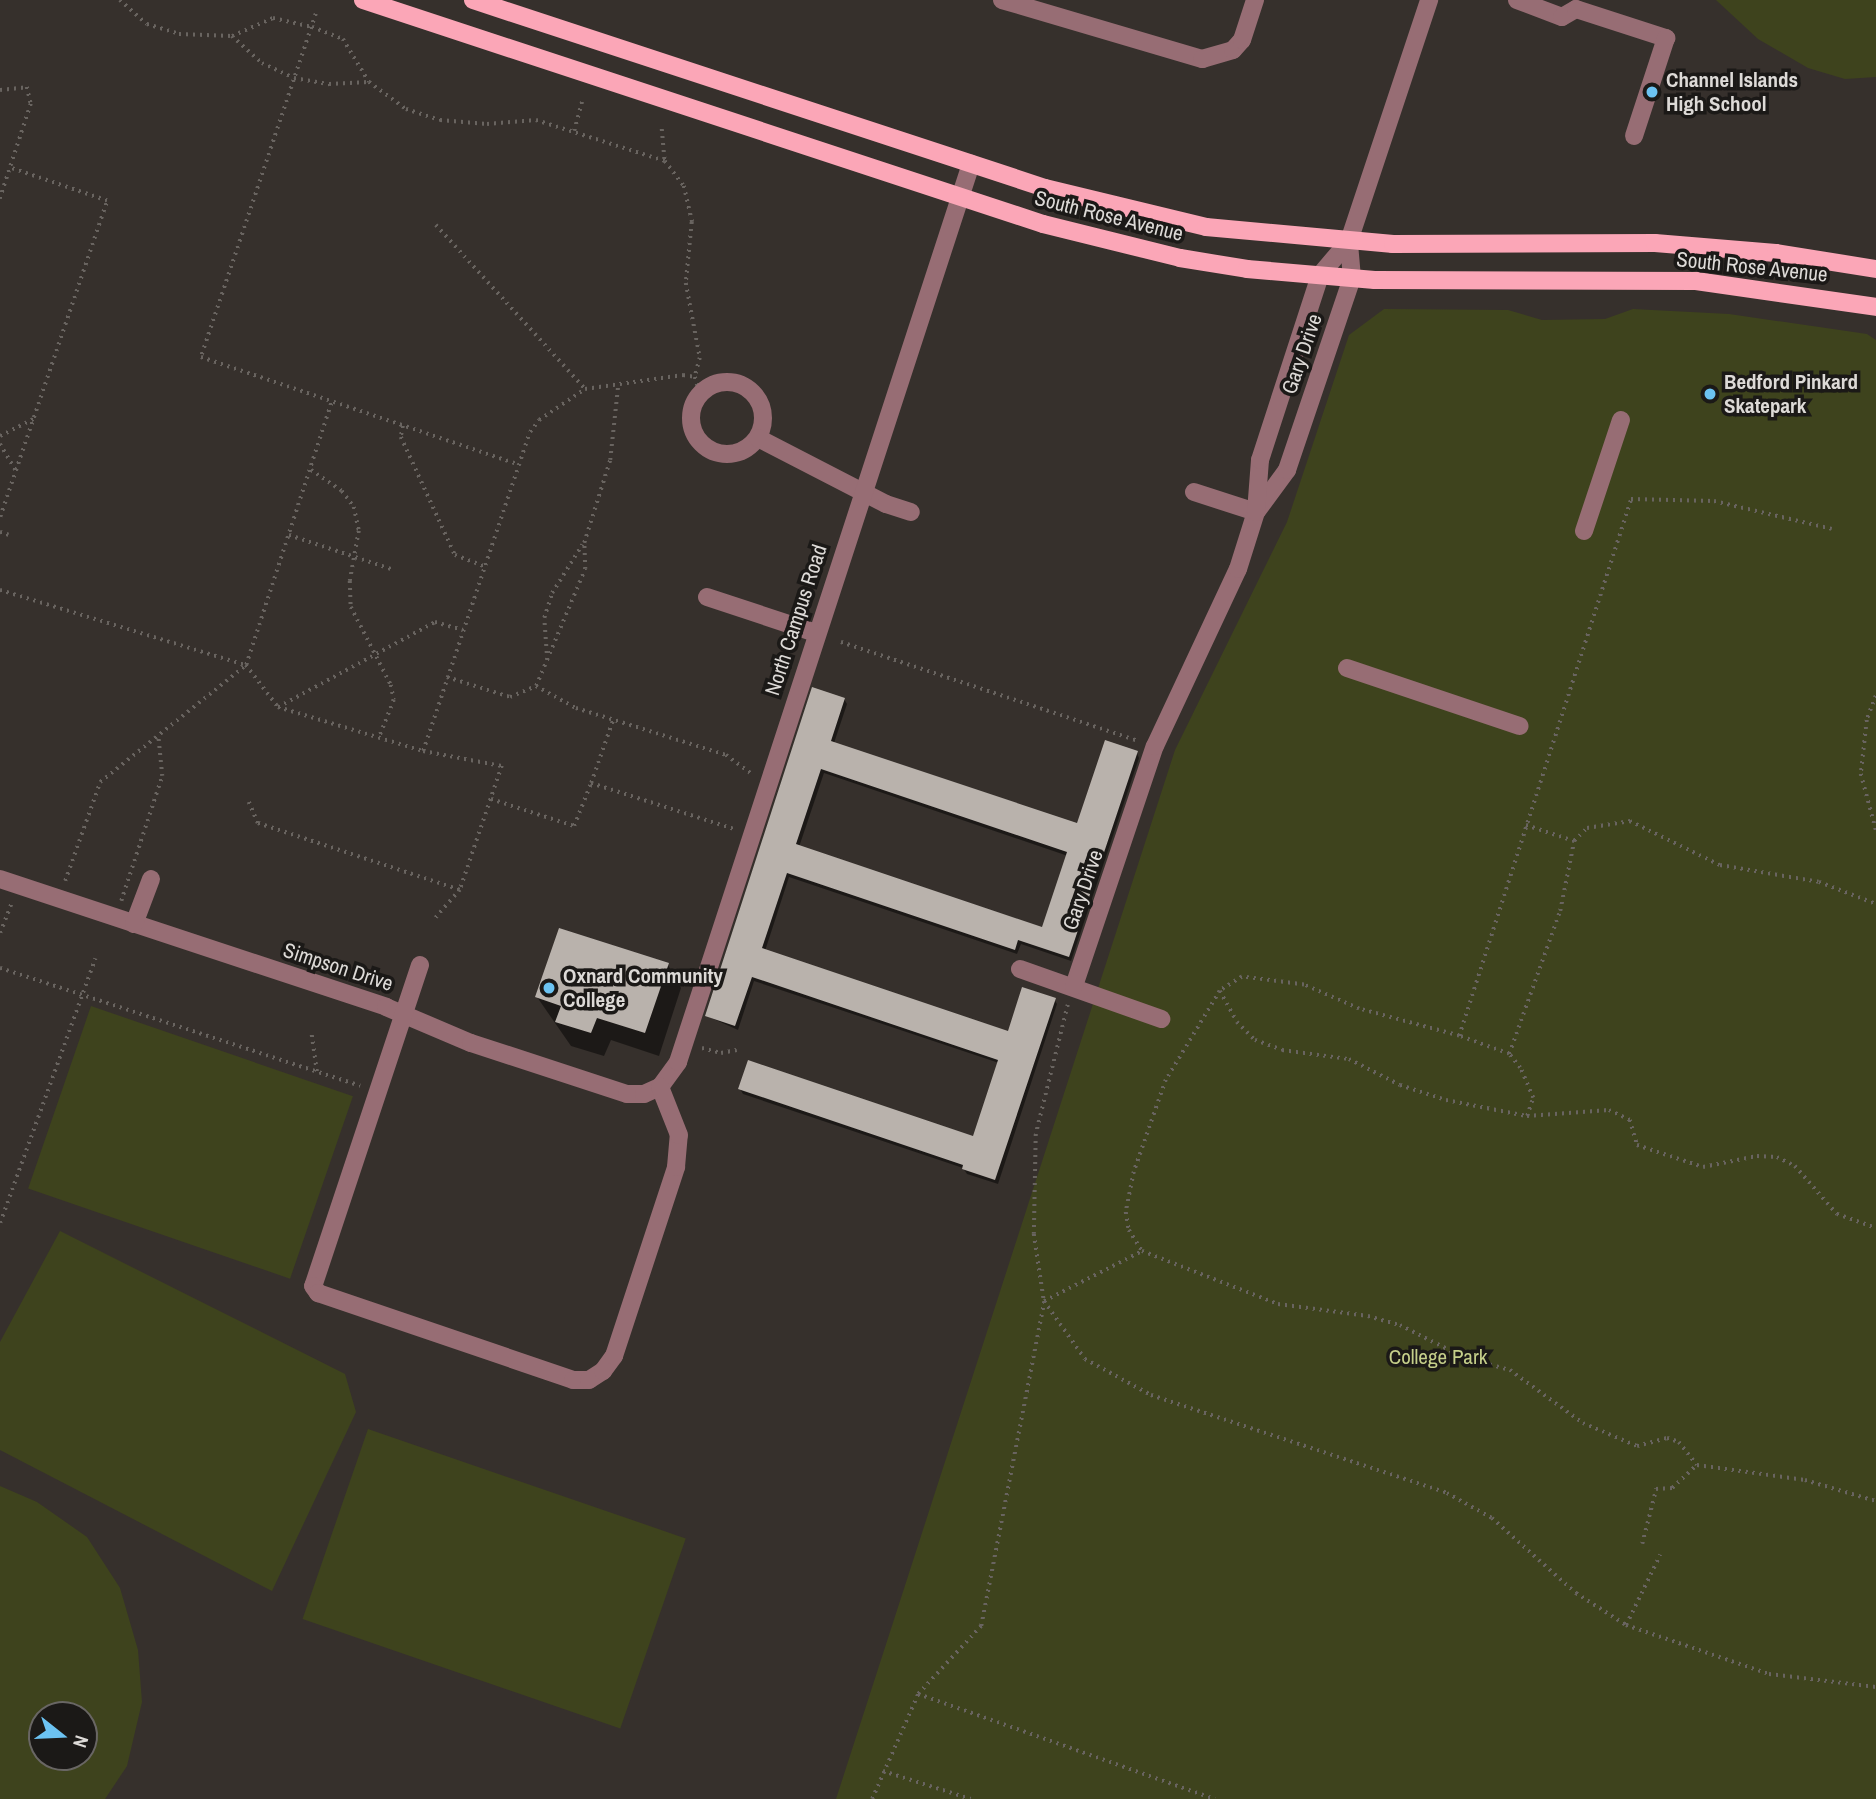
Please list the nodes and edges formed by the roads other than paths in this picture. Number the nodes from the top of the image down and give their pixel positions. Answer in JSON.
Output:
{"nodes":[{"id":1,"x":363,"y":0,"type":"edge"},
{"id":2,"x":473,"y":0,"type":"edge"},
{"id":3,"x":1002,"y":0,"type":"edge"},
{"id":4,"x":1255,"y":0,"type":"edge"},
{"id":5,"x":1429,"y":0,"type":"edge"},
{"id":6,"x":1517,"y":0,"type":"edge"},
{"id":7,"x":1634,"y":136,"type":"dead end"},
{"id":8,"x":971,"y":164,"type":"junction"},
{"id":9,"x":960,"y":197,"type":"junction"},
{"id":10,"x":1349,"y":241,"type":"junction"},
{"id":11,"x":1876,"y":269,"type":"edge"},
{"id":12,"x":1320,"y":275,"type":"junction"},
{"id":13,"x":1352,"y":278,"type":"junction"},
{"id":14,"x":1876,"y":307,"type":"edge"},
{"id":15,"x":1621,"y":420,"type":"dead end"},
{"id":16,"x":758,"y":438,"type":"junction"},
{"id":17,"x":863,"y":491,"type":"junction"},
{"id":18,"x":1194,"y":492,"type":"dead end"},
{"id":19,"x":911,"y":512,"type":"dead end"},
{"id":20,"x":1256,"y":512,"type":"junction"},
{"id":21,"x":1584,"y":531,"type":"dead end"},
{"id":22,"x":707,"y":597,"type":"dead end"},
{"id":23,"x":816,"y":633,"type":"junction"},
{"id":24,"x":1347,"y":668,"type":"dead end"},
{"id":25,"x":1519,"y":726,"type":"dead end"},
{"id":26,"x":0,"y":879,"type":"edge"},
{"id":27,"x":151,"y":879,"type":"dead end"},
{"id":28,"x":134,"y":924,"type":"junction"},
{"id":29,"x":420,"y":965,"type":"dead end"},
{"id":30,"x":1020,"y":968,"type":"dead end"},
{"id":31,"x":1074,"y":986,"type":"junction"},
{"id":32,"x":401,"y":1012,"type":"junction"},
{"id":33,"x":1161,"y":1019,"type":"dead end"},
{"id":34,"x":660,"y":1087,"type":"junction"}],
"edges":[{"from":1,"to":9,"type":"main road","name":"South Rose Avenue"},
{"from":2,"to":8,"type":"main road","name":"South Rose Avenue"},
{"from":3,"to":4,"type":"street"},
{"from":5,"to":10,"type":"street","name":"Gary Drive"},
{"from":6,"to":7,"type":"street"},
{"from":8,"to":9,"type":"street","name":"North Campus Road"},
{"from":8,"to":10,"type":"main road","name":"South Rose Avenue"},
{"from":9,"to":12,"type":"main road","name":"South Rose Avenue"},
{"from":9,"to":17,"type":"street","name":"North Campus Road"},
{"from":10,"to":11,"type":"main road","name":"South Rose Avenue"},
{"from":10,"to":12,"type":"street","name":"Gary Drive"},
{"from":10,"to":13,"type":"street","name":"Gary Drive"},
{"from":12,"to":13,"type":"main road","name":"South Rose Avenue"},
{"from":12,"to":20,"type":"street","name":"Gary Drive"},
{"from":13,"to":14,"type":"main road","name":"South Rose Avenue"},
{"from":13,"to":20,"type":"street","name":"Gary Drive"},
{"from":15,"to":21,"type":"street"},
{"from":16,"to":16,"type":"street"},
{"from":16,"to":17,"type":"street"},
{"from":17,"to":19,"type":"street"},
{"from":17,"to":23,"type":"street","name":"North Campus Road"},
{"from":18,"to":20,"type":"street"},
{"from":20,"to":31,"type":"street","name":"Gary Drive"},
{"from":22,"to":23,"type":"street"},
{"from":23,"to":34,"type":"street","name":"North Campus Road"},
{"from":24,"to":25,"type":"street"},
{"from":26,"to":28,"type":"street","name":"Simpson Drive"},
{"from":27,"to":28,"type":"street"},
{"from":28,"to":32,"type":"street","name":"Simpson Drive"},
{"from":29,"to":32,"type":"street"},
{"from":30,"to":31,"type":"street"},
{"from":31,"to":33,"type":"street"},
{"from":32,"to":34,"type":"street","name":"Simpson Drive"},
{"from":32,"to":34,"type":"street"}]}
